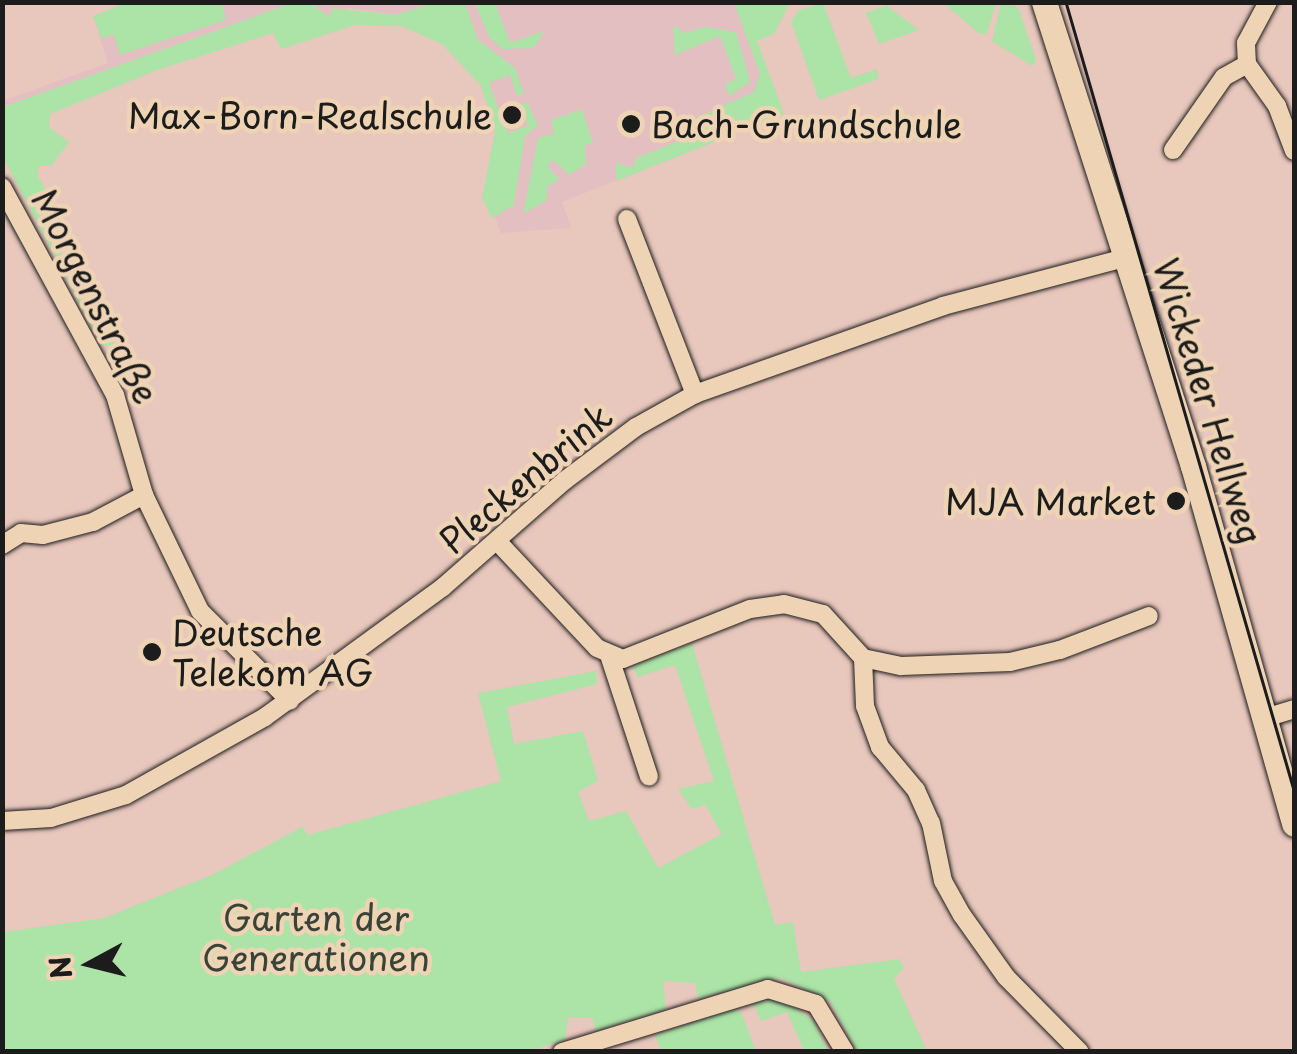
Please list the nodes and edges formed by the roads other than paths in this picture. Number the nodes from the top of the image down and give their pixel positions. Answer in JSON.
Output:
{"nodes":[{"id":1,"x":1268,"y":2,"type":"edge"},
{"id":2,"x":1044,"y":3,"type":"edge"},
{"id":3,"x":1247,"y":64,"type":"junction"},
{"id":4,"x":1173,"y":150,"type":"dead end"},
{"id":5,"x":1294,"y":151,"type":"edge"},
{"id":6,"x":2,"y":187,"type":"edge"},
{"id":7,"x":628,"y":220,"type":"dead end"},
{"id":8,"x":1128,"y":258,"type":"junction"},
{"id":9,"x":695,"y":394,"type":"junction"},
{"id":10,"x":144,"y":495,"type":"junction"},
{"id":11,"x":497,"y":541,"type":"junction"},
{"id":12,"x":2,"y":545,"type":"edge"},
{"id":13,"x":1149,"y":616,"type":"dead end"},
{"id":14,"x":608,"y":655,"type":"junction"},
{"id":15,"x":862,"y":658,"type":"junction"},
{"id":16,"x":290,"y":702,"type":"junction"},
{"id":17,"x":1294,"y":709,"type":"edge"},
{"id":18,"x":1266,"y":718,"type":"junction"},
{"id":19,"x":649,"y":777,"type":"dead end"},
{"id":20,"x":2,"y":820,"type":"edge"},
{"id":21,"x":1294,"y":824,"type":"edge"},
{"id":22,"x":562,"y":1052,"type":"edge"},
{"id":23,"x":845,"y":1052,"type":"edge"},
{"id":24,"x":1080,"y":1052,"type":"edge"}],
"edges":[{"from":1,"to":3,"type":"street"},
{"from":2,"to":8,"type":"main road","name":"Wickeder Hellweg"},
{"from":3,"to":4,"type":"street"},
{"from":3,"to":5,"type":"street"},
{"from":6,"to":10,"type":"street","name":"Morgenstraße"},
{"from":7,"to":9,"type":"street"},
{"from":8,"to":9,"type":"street","name":"Pleckenbrink"},
{"from":8,"to":18,"type":"main road","name":"Wickeder Hellweg"},
{"from":9,"to":11,"type":"street","name":"Pleckenbrink"},
{"from":10,"to":12,"type":"street"},
{"from":10,"to":16,"type":"street","name":"Morgenstraße"},
{"from":11,"to":14,"type":"street"},
{"from":11,"to":16,"type":"street","name":"Pleckenbrink"},
{"from":13,"to":15,"type":"street"},
{"from":14,"to":15,"type":"street"},
{"from":14,"to":19,"type":"street"},
{"from":15,"to":24,"type":"street"},
{"from":16,"to":20,"type":"street","name":"Pleckenbrink"},
{"from":17,"to":18,"type":"street"},
{"from":18,"to":21,"type":"main road","name":"Wickeder Hellweg"},
{"from":22,"to":23,"type":"street"}]}
